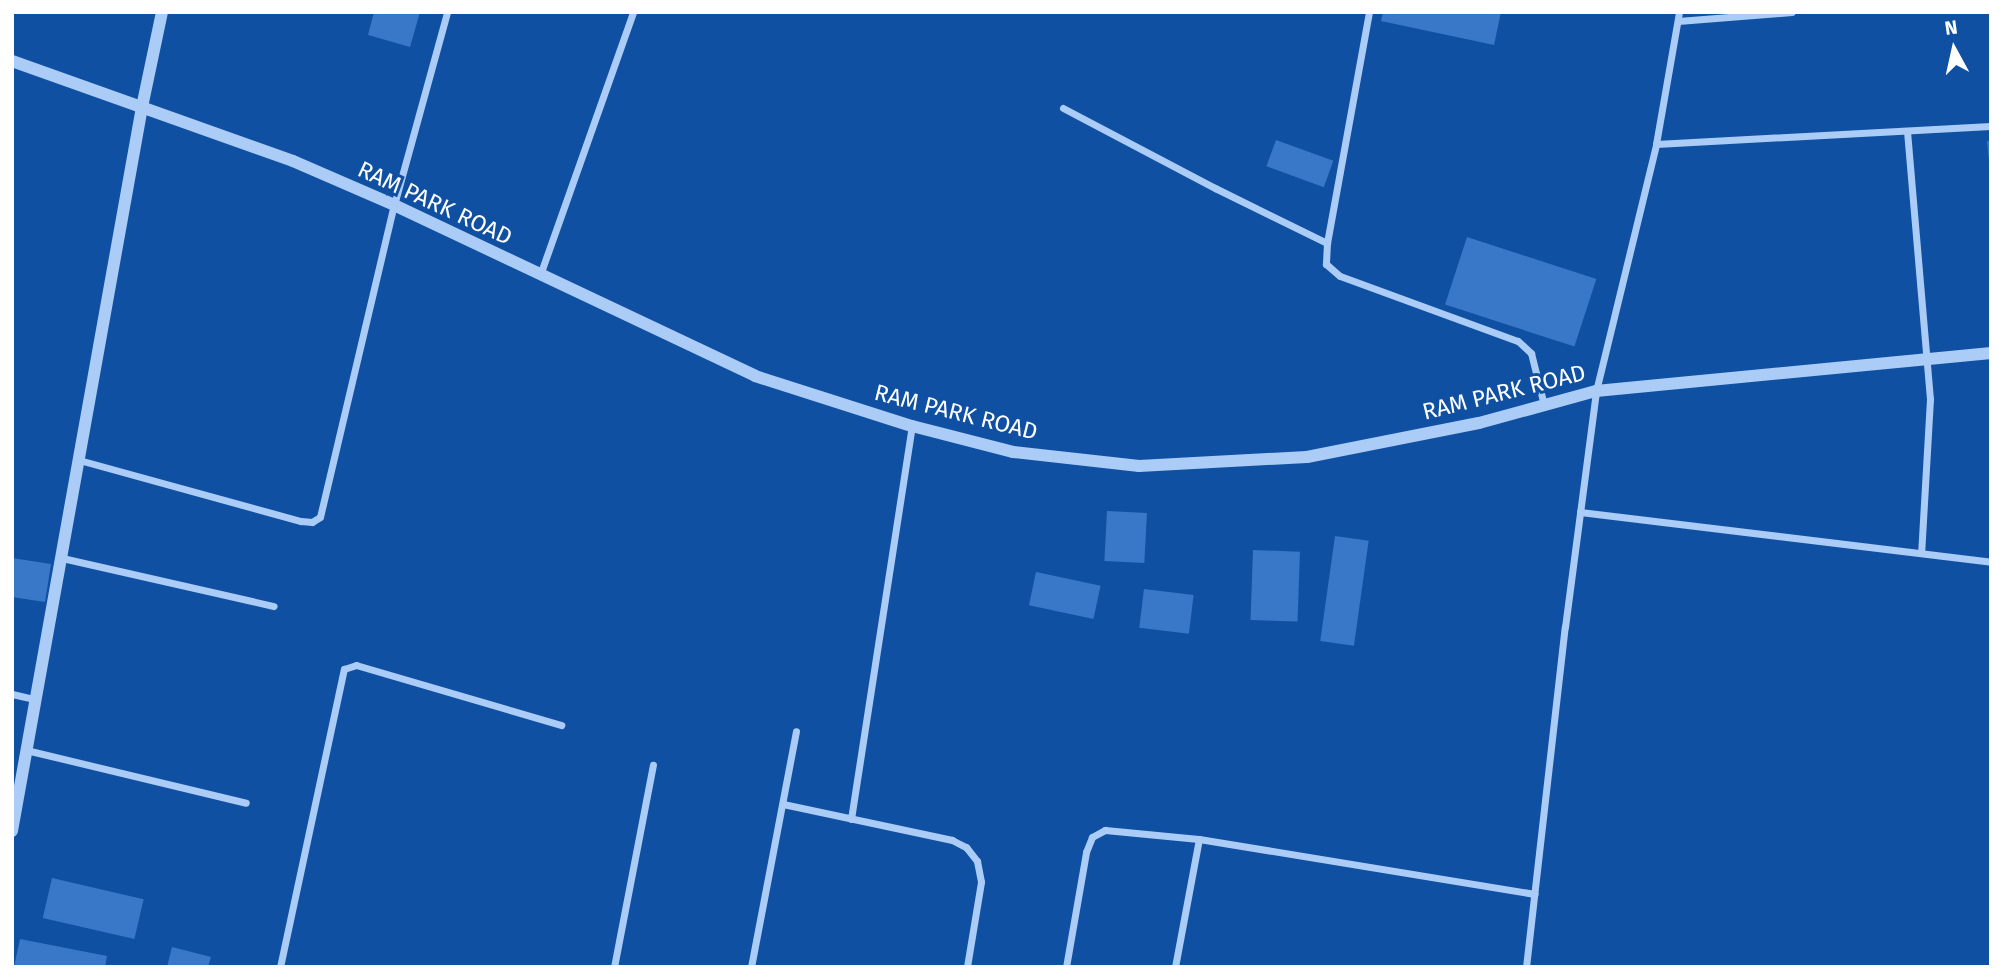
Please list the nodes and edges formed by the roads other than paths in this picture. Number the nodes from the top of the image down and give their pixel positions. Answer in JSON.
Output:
{"nodes":[{"id":1,"x":162,"y":12,"type":"edge"},
{"id":2,"x":447,"y":12,"type":"edge"},
{"id":3,"x":633,"y":12,"type":"edge"},
{"id":4,"x":1369,"y":12,"type":"edge"},
{"id":5,"x":1792,"y":12,"type":"edge"},
{"id":6,"x":1678,"y":16,"type":"edge"},
{"id":7,"x":12,"y":61,"type":"edge"},
{"id":8,"x":142,"y":107,"type":"junction"},
{"id":9,"x":1063,"y":108,"type":"dead end"},
{"id":10,"x":1991,"y":126,"type":"edge"},
{"id":11,"x":1907,"y":131,"type":"junction"},
{"id":12,"x":1656,"y":144,"type":"junction"},
{"id":13,"x":394,"y":205,"type":"junction"},
{"id":14,"x":1327,"y":243,"type":"junction"},
{"id":15,"x":540,"y":275,"type":"junction"},
{"id":16,"x":1991,"y":353,"type":"edge"},
{"id":17,"x":1925,"y":360,"type":"junction"},
{"id":18,"x":1596,"y":391,"type":"junction"},
{"id":19,"x":1544,"y":405,"type":"junction"},
{"id":20,"x":912,"y":426,"type":"junction"},
{"id":21,"x":79,"y":460,"type":"junction"},
{"id":22,"x":1580,"y":512,"type":"junction"},
{"id":23,"x":1921,"y":553,"type":"junction"},
{"id":24,"x":62,"y":558,"type":"junction"},
{"id":25,"x":1991,"y":562,"type":"edge"},
{"id":26,"x":274,"y":606,"type":"dead end"},
{"id":27,"x":12,"y":694,"type":"edge"},
{"id":28,"x":34,"y":699,"type":"junction"},
{"id":29,"x":561,"y":725,"type":"dead end"},
{"id":30,"x":796,"y":731,"type":"dead end"},
{"id":31,"x":25,"y":750,"type":"junction"},
{"id":32,"x":653,"y":765,"type":"dead end"},
{"id":33,"x":246,"y":803,"type":"dead end"},
{"id":34,"x":783,"y":804,"type":"junction"},
{"id":35,"x":14,"y":809,"type":"edge"},
{"id":36,"x":851,"y":819,"type":"junction"},
{"id":37,"x":12,"y":831,"type":"edge"},
{"id":38,"x":1199,"y":839,"type":"junction"},
{"id":39,"x":1535,"y":894,"type":"junction"},
{"id":40,"x":280,"y":967,"type":"edge"},
{"id":41,"x":614,"y":967,"type":"edge"},
{"id":42,"x":751,"y":967,"type":"edge"},
{"id":43,"x":967,"y":967,"type":"edge"},
{"id":44,"x":1066,"y":967,"type":"edge"},
{"id":45,"x":1175,"y":967,"type":"edge"},
{"id":46,"x":1526,"y":967,"type":"edge"}],
"edges":[{"from":1,"to":8,"type":"street"},
{"from":2,"to":13,"type":"street"},
{"from":3,"to":15,"type":"street"},
{"from":4,"to":14,"type":"street"},
{"from":5,"to":6,"type":"street"},
{"from":6,"to":12,"type":"street"},
{"from":7,"to":8,"type":"street","name":"RAM PARK ROAD"},
{"from":8,"to":13,"type":"street","name":"RAM PARK ROAD"},
{"from":8,"to":21,"type":"street"},
{"from":9,"to":14,"type":"street"},
{"from":10,"to":11,"type":"street"},
{"from":11,"to":12,"type":"street"},
{"from":11,"to":17,"type":"street"},
{"from":12,"to":18,"type":"street"},
{"from":13,"to":15,"type":"street","name":"RAM PARK ROAD"},
{"from":13,"to":21,"type":"street"},
{"from":14,"to":19,"type":"street"},
{"from":15,"to":20,"type":"street","name":"RAM PARK ROAD"},
{"from":16,"to":17,"type":"street","name":"RAM PARK ROAD"},
{"from":17,"to":18,"type":"street","name":"RAM PARK ROAD"},
{"from":17,"to":23,"type":"street"},
{"from":18,"to":19,"type":"street","name":"RAM PARK ROAD"},
{"from":18,"to":22,"type":"street"},
{"from":19,"to":20,"type":"street","name":"RAM PARK ROAD"},
{"from":20,"to":36,"type":"street"},
{"from":21,"to":24,"type":"street"},
{"from":22,"to":23,"type":"street"},
{"from":22,"to":39,"type":"street"},
{"from":23,"to":25,"type":"street"},
{"from":24,"to":26,"type":"street"},
{"from":24,"to":28,"type":"street"},
{"from":27,"to":28,"type":"street"},
{"from":28,"to":31,"type":"street"},
{"from":29,"to":40,"type":"street"},
{"from":30,"to":34,"type":"street"},
{"from":31,"to":33,"type":"street"},
{"from":31,"to":35,"type":"street"},
{"from":32,"to":41,"type":"street"},
{"from":34,"to":36,"type":"street"},
{"from":34,"to":42,"type":"street"},
{"from":35,"to":37,"type":"street"},
{"from":36,"to":43,"type":"street"},
{"from":38,"to":39,"type":"street"},
{"from":38,"to":44,"type":"street"},
{"from":38,"to":45,"type":"street"},
{"from":39,"to":46,"type":"street"}]}
